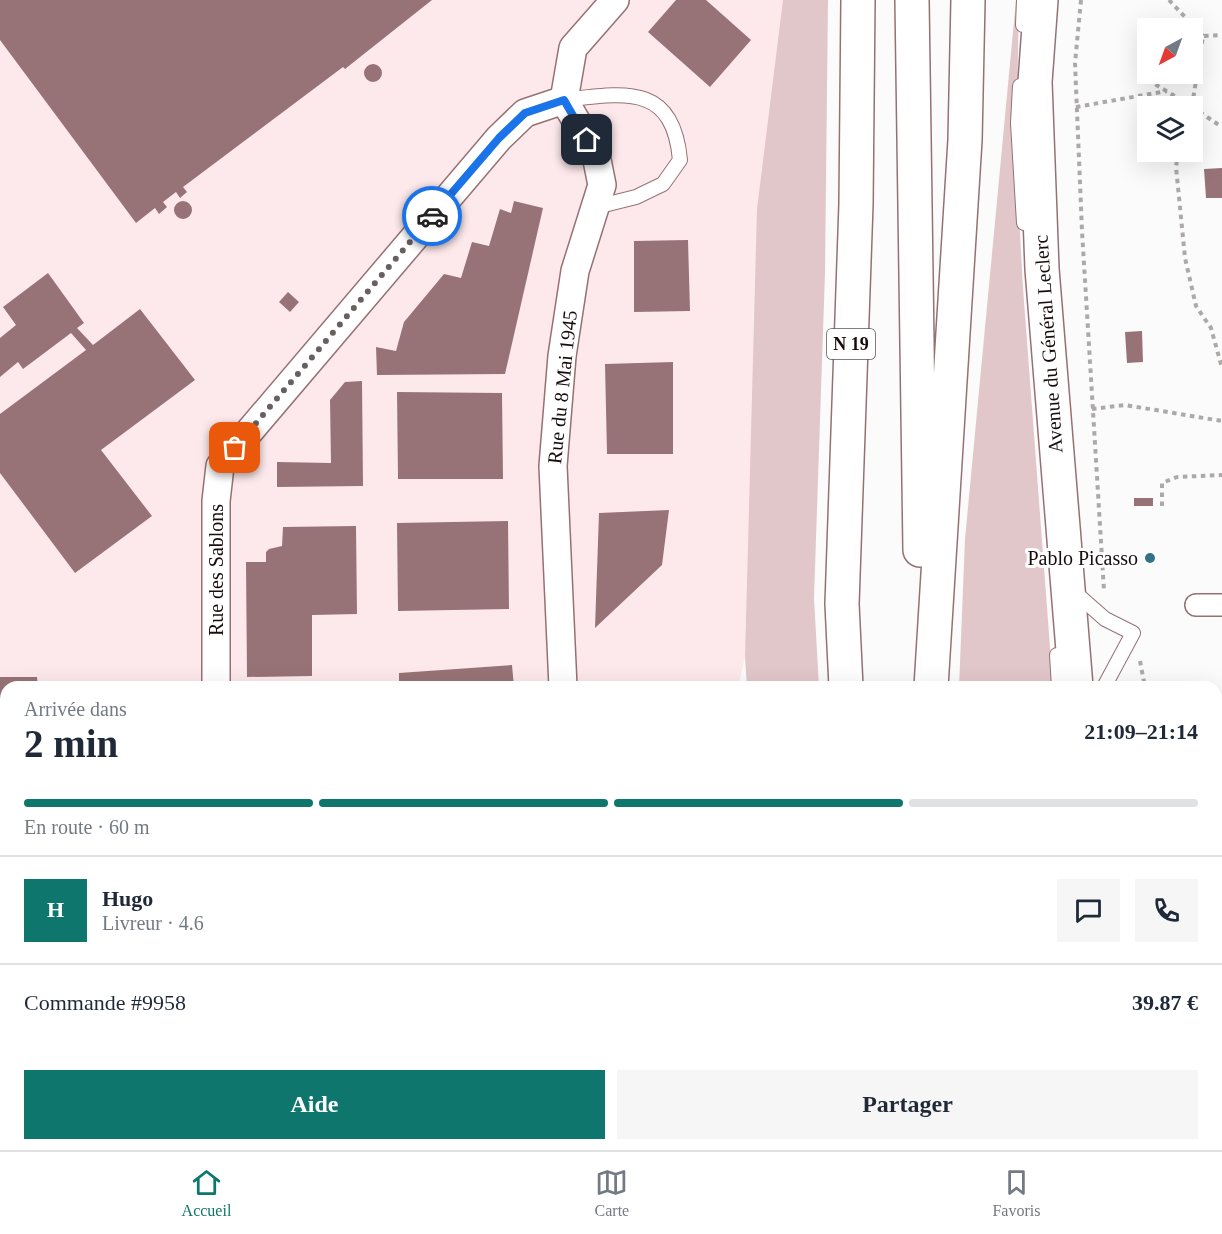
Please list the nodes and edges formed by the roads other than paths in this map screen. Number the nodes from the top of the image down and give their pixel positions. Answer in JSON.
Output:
{"nodes":[{"id":1,"x":615,"y":0,"type":"edge"},
{"id":2,"x":858,"y":0,"type":"edge"},
{"id":3,"x":912,"y":0,"type":"edge"},
{"id":4,"x":968,"y":0,"type":"edge"},
{"id":5,"x":1024,"y":0,"type":"edge"},
{"id":6,"x":1041,"y":0,"type":"edge"},
{"id":7,"x":1022,"y":45,"type":"dead end"},
{"id":8,"x":1021,"y":67,"type":"dead end"},
{"id":9,"x":564,"y":100,"type":"junction"},
{"id":10,"x":596,"y":207,"type":"junction"},
{"id":11,"x":1025,"y":240,"type":"dead end"},
{"id":12,"x":1066,"y":585,"type":"junction"},
{"id":13,"x":1196,"y":605,"type":"dead end"},
{"id":14,"x":1222,"y":605,"type":"edge"},
{"id":15,"x":1056,"y":644,"type":"dead end"},
{"id":16,"x":216,"y":681,"type":"edge"},
{"id":17,"x":563,"y":681,"type":"edge"},
{"id":18,"x":846,"y":681,"type":"edge"},
{"id":19,"x":921,"y":681,"type":"edge"},
{"id":20,"x":931,"y":681,"type":"edge"},
{"id":21,"x":1059,"y":681,"type":"edge"},
{"id":22,"x":1075,"y":681,"type":"edge"},
{"id":23,"x":1107,"y":681,"type":"edge"}],
"edges":[{"from":1,"to":9,"type":"street"},
{"from":2,"to":18,"type":"main road","number":"N 19"},
{"from":3,"to":19,"type":"main road"},
{"from":4,"to":20,"type":"main road"},
{"from":5,"to":7,"type":"lane"},
{"from":6,"to":12,"type":"main road","name":"Avenue du Général Leclerc"},
{"from":8,"to":11,"type":"lane"},
{"from":9,"to":10,"type":"street","name":"Rue du 8 Mai 1945"},
{"from":9,"to":10,"type":"lane"},
{"from":9,"to":16,"type":"street","name":"Rue des Sablons"},
{"from":10,"to":17,"type":"street","name":"Rue du 8 Mai 1945"},
{"from":12,"to":22,"type":"main road","name":"Avenue du Général Leclerc"},
{"from":12,"to":23,"type":"lane"},
{"from":13,"to":14,"type":"street"},
{"from":15,"to":21,"type":"lane"}]}
